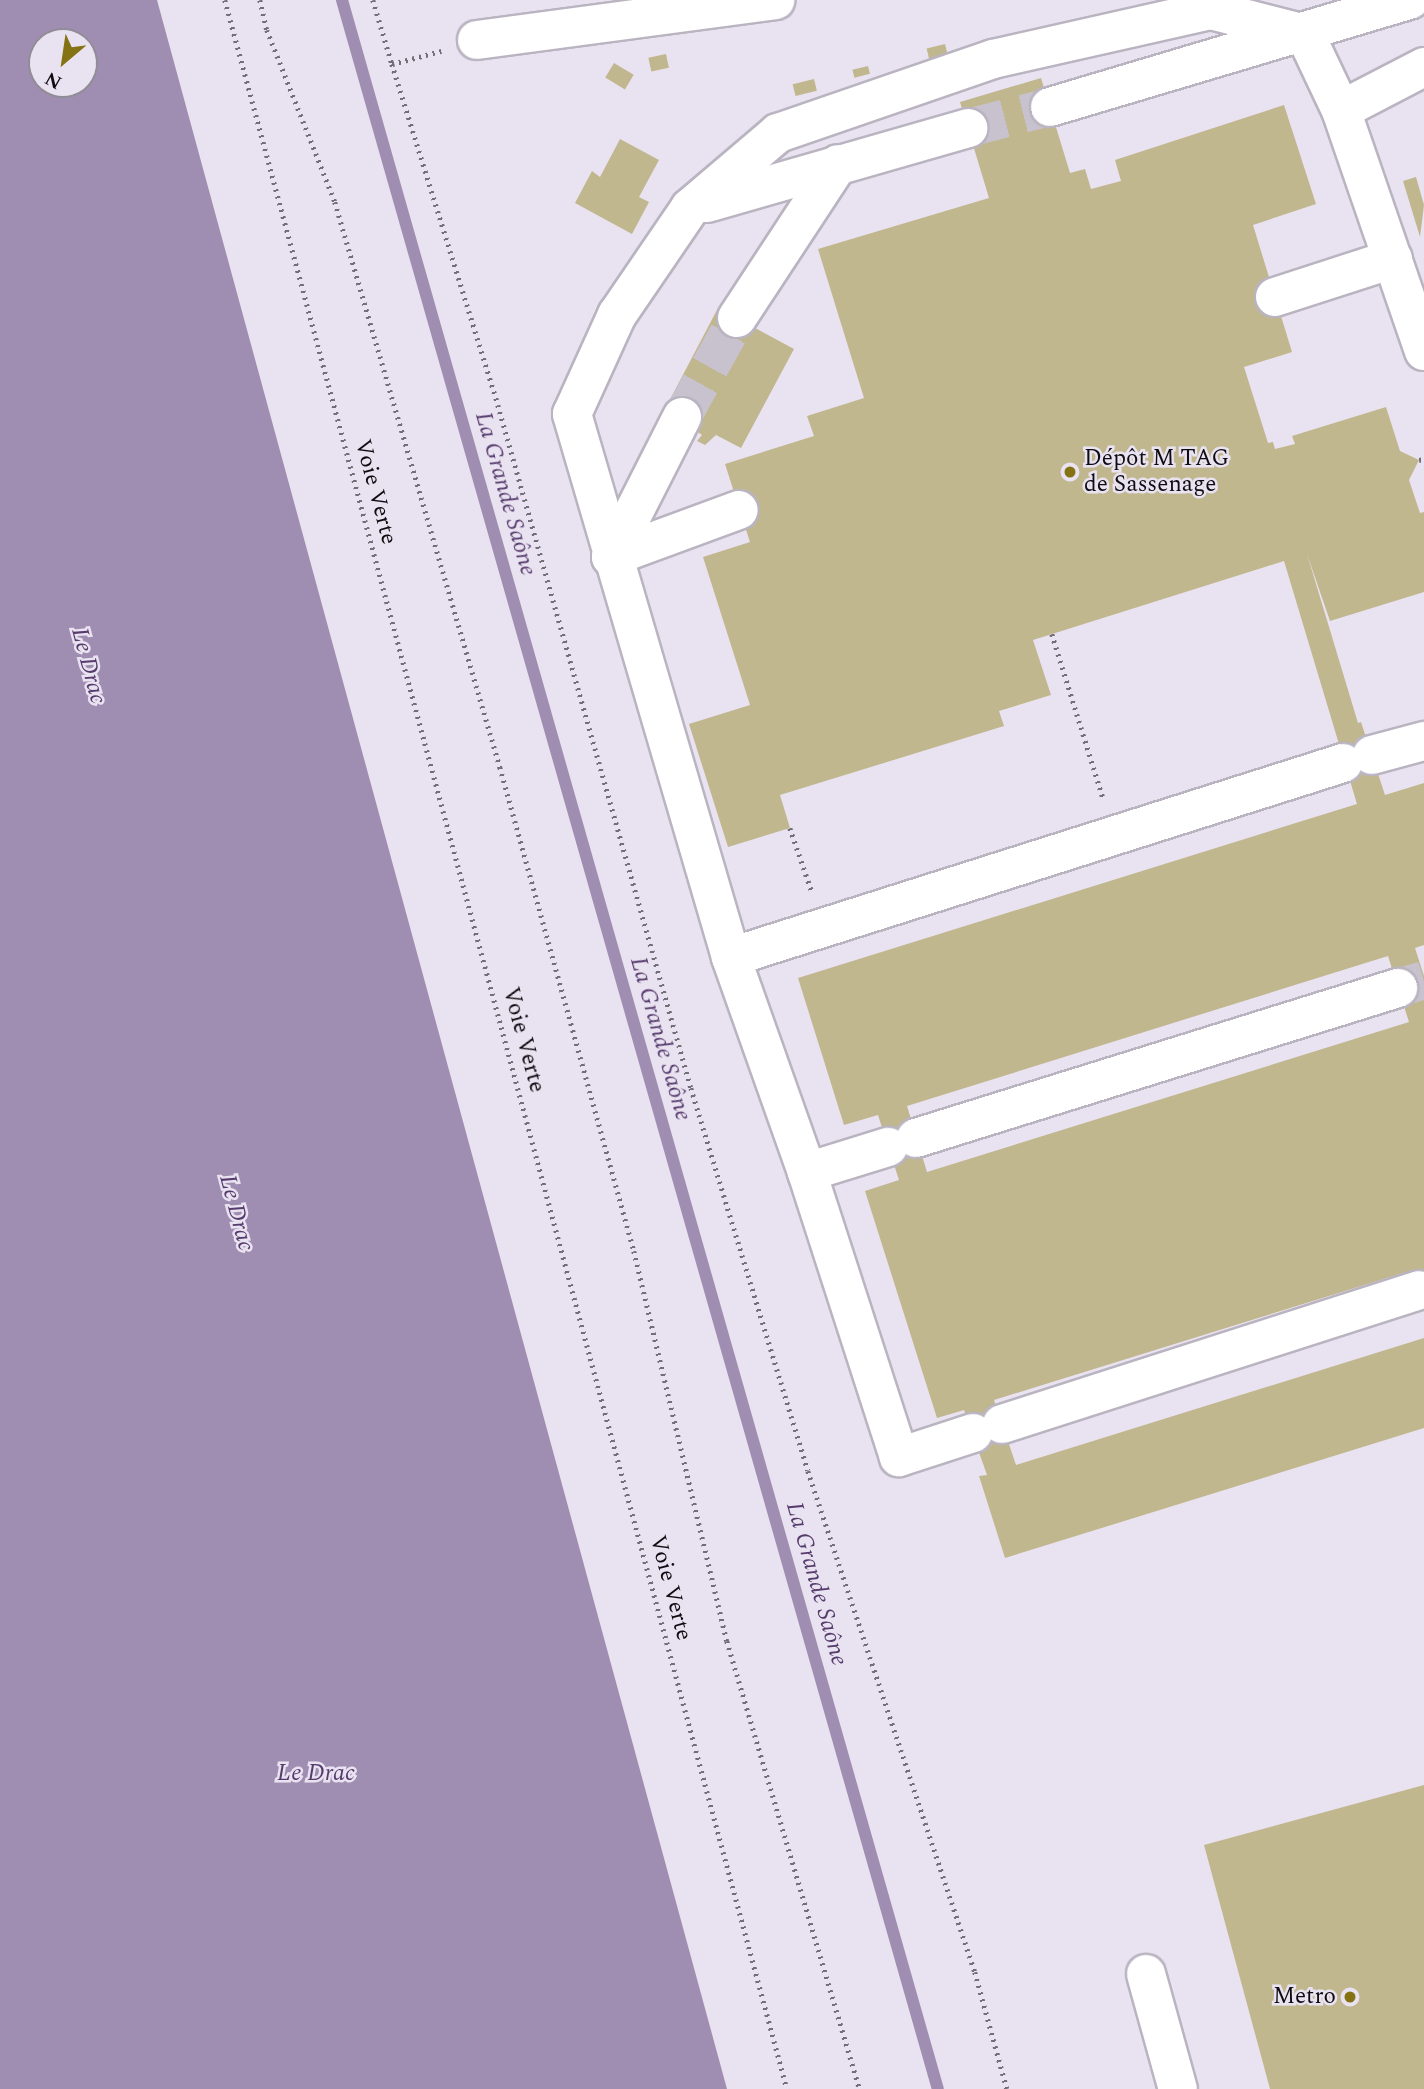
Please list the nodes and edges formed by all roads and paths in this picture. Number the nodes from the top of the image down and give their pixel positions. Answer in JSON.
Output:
{"nodes":[{"id":1,"x":225,"y":0,"type":"edge"},
{"id":2,"x":260,"y":0,"type":"edge"},
{"id":3,"x":373,"y":0,"type":"edge"},
{"id":4,"x":775,"y":0,"type":"edge"},
{"id":5,"x":1410,"y":0,"type":"edge"},
{"id":6,"x":1305,"y":34,"type":"junction"},
{"id":7,"x":477,"y":40,"type":"joint"},
{"id":8,"x":392,"y":64,"type":"junction"},
{"id":9,"x":1424,"y":66,"type":"edge"},
{"id":10,"x":1050,"y":107,"type":"tunnel mouth"},
{"id":11,"x":1341,"y":110,"type":"junction"},
{"id":12,"x":968,"y":128,"type":"tunnel mouth"},
{"id":13,"x":838,"y":163,"type":"junction"},
{"id":14,"x":690,"y":208,"type":"junction"},
{"id":15,"x":1392,"y":259,"type":"junction"},
{"id":16,"x":1275,"y":297,"type":"dead end"},
{"id":17,"x":737,"y":318,"type":"tunnel mouth"},
{"id":18,"x":1424,"y":351,"type":"edge"},
{"id":19,"x":682,"y":418,"type":"tunnel mouth"},
{"id":20,"x":739,"y":510,"type":"dead end"},
{"id":21,"x":611,"y":557,"type":"junction"},
{"id":22,"x":1052,"y":634,"type":"dead end"},
{"id":23,"x":1424,"y":741,"type":"edge"},
{"id":24,"x":1115,"y":836,"type":"junction"},
{"id":25,"x":731,"y":957,"type":"junction"},
{"id":26,"x":1398,"y":988,"type":"tunnel mouth"},
{"id":27,"x":807,"y":1172,"type":"junction"},
{"id":28,"x":1419,"y":1290,"type":"dead end"},
{"id":29,"x":1146,"y":1974,"type":"dead end"},
{"id":30,"x":787,"y":2089,"type":"edge"},
{"id":31,"x":860,"y":2089,"type":"edge"},
{"id":32,"x":1007,"y":2089,"type":"edge"},
{"id":33,"x":1178,"y":2089,"type":"edge"}],
"edges":[{"from":1,"to":30,"type":"path","name":"Voie Verte"},
{"from":2,"to":31,"type":"path"},
{"from":3,"to":8,"type":"path"},
{"from":4,"to":7,"type":"street"},
{"from":5,"to":6,"type":"street"},
{"from":6,"to":10,"type":"street"},
{"from":6,"to":11,"type":"street"},
{"from":6,"to":14,"type":"street"},
{"from":7,"to":8,"type":"path"},
{"from":8,"to":32,"type":"path"},
{"from":9,"to":11,"type":"street"},
{"from":11,"to":15,"type":"street"},
{"from":12,"to":13,"type":"street"},
{"from":13,"to":14,"type":"street"},
{"from":13,"to":17,"type":"street"},
{"from":14,"to":21,"type":"street"},
{"from":15,"to":16,"type":"street"},
{"from":15,"to":18,"type":"street"},
{"from":19,"to":21,"type":"street"},
{"from":20,"to":21,"type":"street"},
{"from":21,"to":25,"type":"street"},
{"from":22,"to":24,"type":"path"},
{"from":23,"to":24,"type":"street"},
{"from":24,"to":25,"type":"street"},
{"from":25,"to":27,"type":"street"},
{"from":26,"to":27,"type":"street"},
{"from":27,"to":28,"type":"street"},
{"from":29,"to":33,"type":"street"}]}
